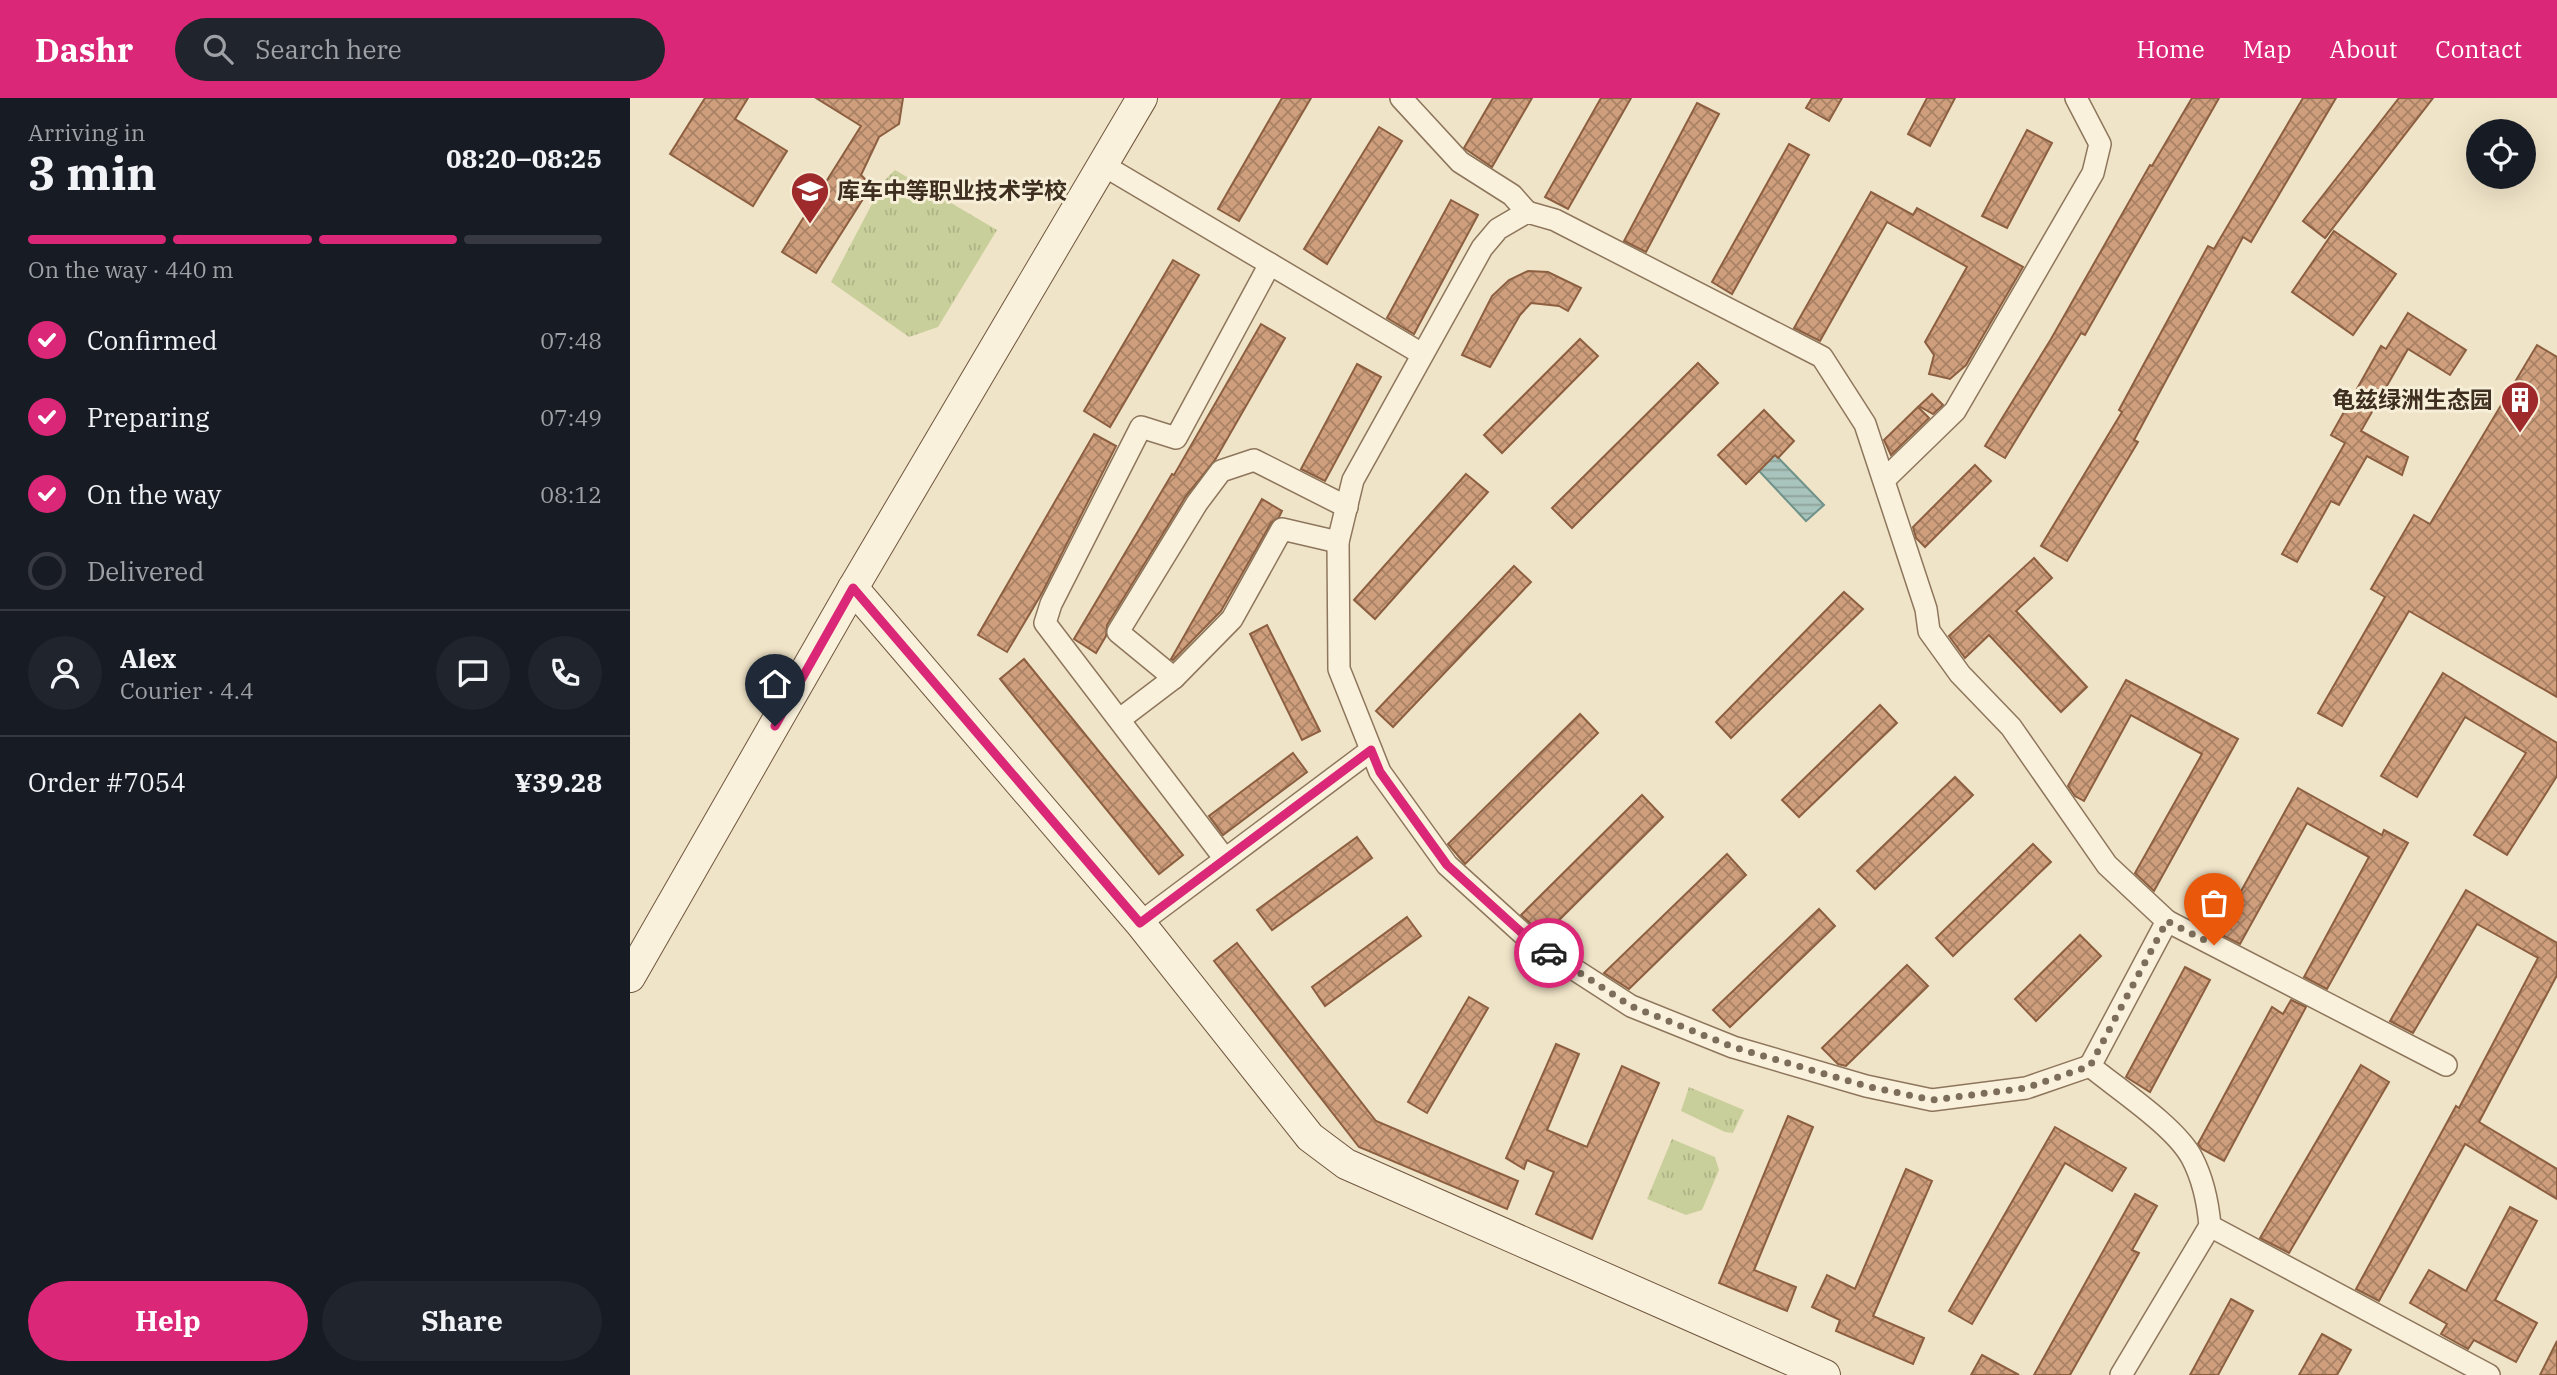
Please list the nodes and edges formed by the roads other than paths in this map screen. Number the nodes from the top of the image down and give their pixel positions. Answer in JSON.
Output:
{"nodes":[{"id":1,"x":1142,"y":98,"type":"edge"},
{"id":2,"x":1401,"y":98,"type":"edge"},
{"id":3,"x":2076,"y":98,"type":"edge"},
{"id":4,"x":1103,"y":165,"type":"junction"},
{"id":5,"x":1527,"y":212,"type":"junction"},
{"id":6,"x":1270,"y":264,"type":"junction"},
{"id":7,"x":1422,"y":354,"type":"junction"},
{"id":8,"x":1885,"y":479,"type":"junction"},
{"id":9,"x":1347,"y":507,"type":"junction"},
{"id":10,"x":1338,"y":542,"type":"junction"},
{"id":11,"x":853,"y":588,"type":"junction"},
{"id":12,"x":1174,"y":678,"type":"junction"},
{"id":13,"x":1120,"y":719,"type":"junction"},
{"id":14,"x":1371,"y":750,"type":"junction"},
{"id":15,"x":1226,"y":859,"type":"junction"},
{"id":16,"x":2167,"y":921,"type":"junction"},
{"id":17,"x":1140,"y":923,"type":"junction"},
{"id":18,"x":630,"y":977,"type":"edge"},
{"id":19,"x":2446,"y":1065,"type":"dead end"},
{"id":20,"x":2090,"y":1066,"type":"junction"},
{"id":21,"x":2210,"y":1226,"type":"junction"},
{"id":22,"x":1825,"y":1375,"type":"edge"},
{"id":23,"x":2121,"y":1375,"type":"edge"},
{"id":24,"x":2489,"y":1375,"type":"edge"}],
"edges":[{"from":1,"to":4,"type":"street"},
{"from":2,"to":5,"type":"street"},
{"from":3,"to":8,"type":"street"},
{"from":4,"to":6,"type":"street"},
{"from":4,"to":11,"type":"street"},
{"from":5,"to":7,"type":"street"},
{"from":5,"to":8,"type":"street"},
{"from":6,"to":7,"type":"street"},
{"from":6,"to":13,"type":"street"},
{"from":7,"to":9,"type":"street"},
{"from":8,"to":16,"type":"street"},
{"from":9,"to":10,"type":"street"},
{"from":9,"to":12,"type":"street"},
{"from":10,"to":12,"type":"street"},
{"from":10,"to":14,"type":"street"},
{"from":11,"to":17,"type":"street"},
{"from":11,"to":18,"type":"street"},
{"from":12,"to":13,"type":"street"},
{"from":13,"to":15,"type":"street"},
{"from":14,"to":15,"type":"street"},
{"from":14,"to":20,"type":"street"},
{"from":15,"to":17,"type":"street"},
{"from":16,"to":19,"type":"street"},
{"from":16,"to":20,"type":"street"},
{"from":17,"to":22,"type":"street"},
{"from":20,"to":21,"type":"street"},
{"from":21,"to":23,"type":"street"},
{"from":21,"to":24,"type":"street"}]}
